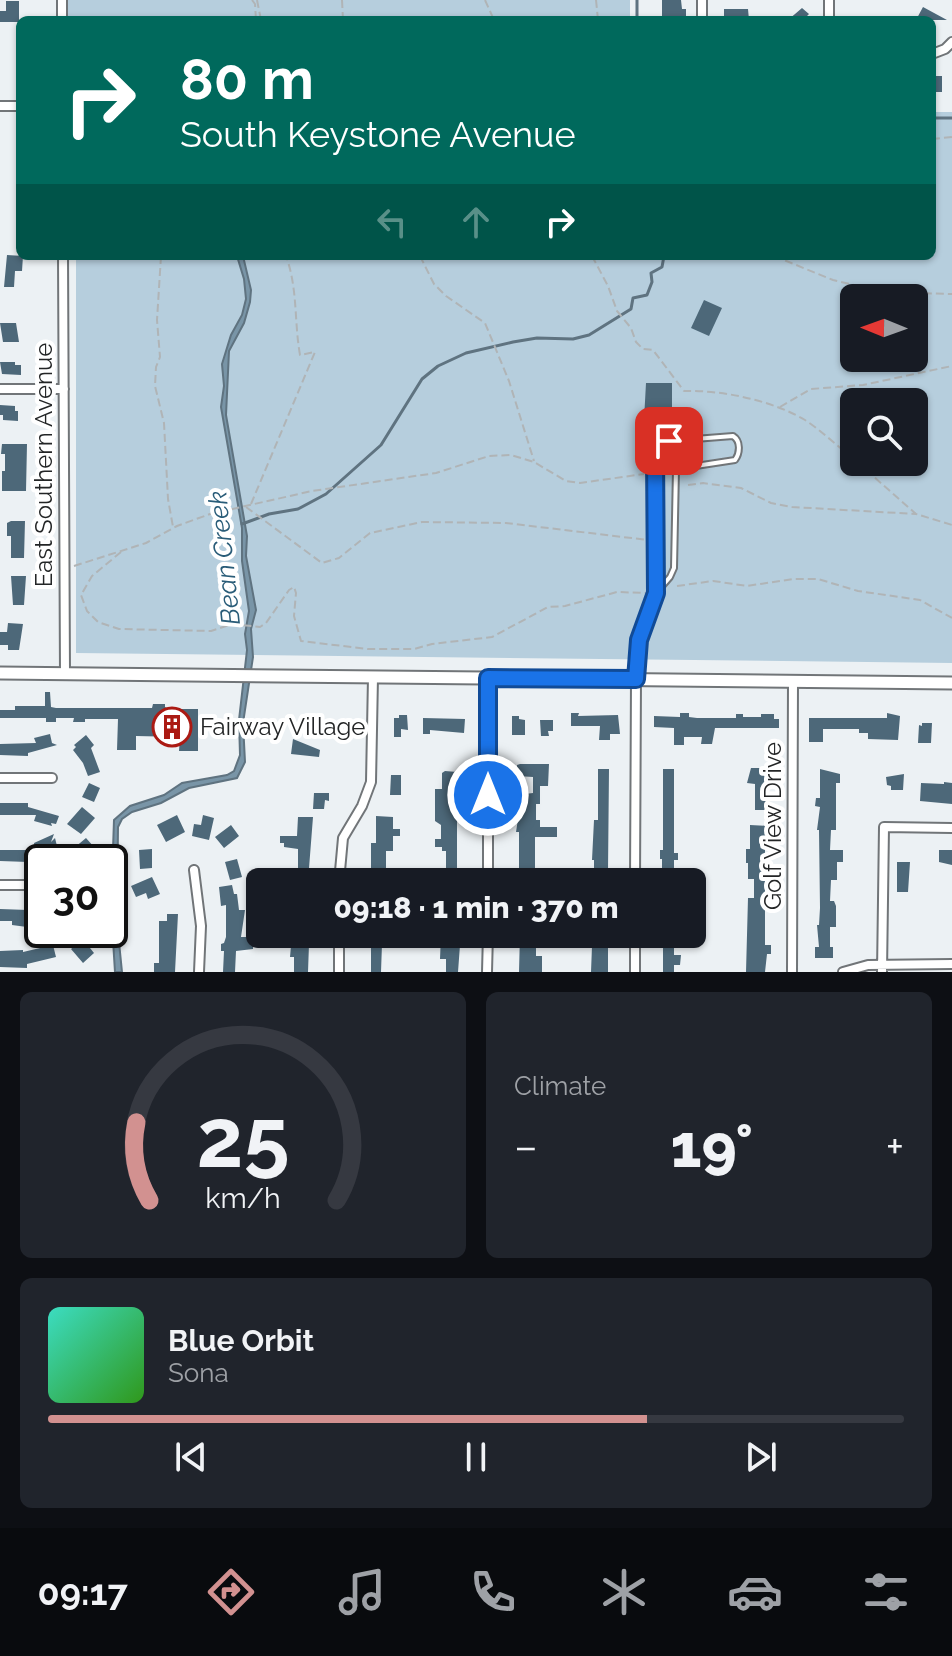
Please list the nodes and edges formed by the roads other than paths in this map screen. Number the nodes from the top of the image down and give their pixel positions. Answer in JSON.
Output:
{"nodes":[{"id":1,"x":63,"y":260,"type":"edge"},
{"id":2,"x":0,"y":389,"type":"edge"},
{"id":3,"x":64,"y":389,"type":"junction"},
{"id":4,"x":654,"y":468,"type":"junction"},
{"id":5,"x":676,"y":469,"type":"junction"},
{"id":6,"x":656,"y":593,"type":"junction"},
{"id":7,"x":0,"y":673,"type":"edge"},
{"id":8,"x":65,"y":673,"type":"junction"},
{"id":9,"x":373,"y":677,"type":"junction"},
{"id":10,"x":488,"y":678,"type":"junction"},
{"id":11,"x":636,"y":679,"type":"junction"},
{"id":12,"x":793,"y":681,"type":"junction"},
{"id":13,"x":952,"y":683,"type":"edge"},
{"id":14,"x":0,"y":778,"type":"edge"},
{"id":15,"x":52,"y":778,"type":"dead end"},
{"id":16,"x":952,"y":828,"type":"edge"},
{"id":17,"x":340,"y":868,"type":"edge"},
{"id":18,"x":488,"y":868,"type":"edge"},
{"id":19,"x":635,"y":868,"type":"edge"},
{"id":20,"x":194,"y":870,"type":"dead end"},
{"id":21,"x":0,"y":885,"type":"edge"},
{"id":22,"x":24,"y":885,"type":"edge"},
{"id":23,"x":339,"y":948,"type":"edge"},
{"id":24,"x":488,"y":948,"type":"edge"},
{"id":25,"x":635,"y":948,"type":"edge"},
{"id":26,"x":952,"y":964,"type":"edge"},
{"id":27,"x":882,"y":968,"type":"edge"},
{"id":28,"x":199,"y":972,"type":"edge"},
{"id":29,"x":339,"y":972,"type":"edge"},
{"id":30,"x":487,"y":972,"type":"edge"},
{"id":31,"x":635,"y":972,"type":"edge"},
{"id":32,"x":792,"y":972,"type":"edge"},
{"id":33,"x":843,"y":972,"type":"edge"}],
"edges":[{"from":1,"to":3,"type":"street","name":"East Southern Avenue"},
{"from":2,"to":3,"type":"street"},
{"from":3,"to":8,"type":"street","name":"East Southern Avenue"},
{"from":4,"to":5,"type":"lane"},
{"from":4,"to":5,"type":"lane"},
{"from":4,"to":6,"type":"lane"},
{"from":5,"to":6,"type":"lane"},
{"from":6,"to":11,"type":"lane"},
{"from":7,"to":8,"type":"main road"},
{"from":8,"to":9,"type":"main road"},
{"from":9,"to":10,"type":"main road"},
{"from":9,"to":17,"type":"street"},
{"from":10,"to":11,"type":"main road"},
{"from":10,"to":18,"type":"street"},
{"from":11,"to":12,"type":"main road"},
{"from":11,"to":19,"type":"street"},
{"from":12,"to":13,"type":"main road"},
{"from":12,"to":32,"type":"street","name":"Golf View Drive"},
{"from":14,"to":15,"type":"street"},
{"from":16,"to":27,"type":"street"},
{"from":20,"to":28,"type":"street"},
{"from":21,"to":22,"type":"street"},
{"from":23,"to":29,"type":"street"},
{"from":24,"to":30,"type":"street"},
{"from":25,"to":31,"type":"street"},
{"from":26,"to":27,"type":"street"},
{"from":27,"to":33,"type":"street"}]}
